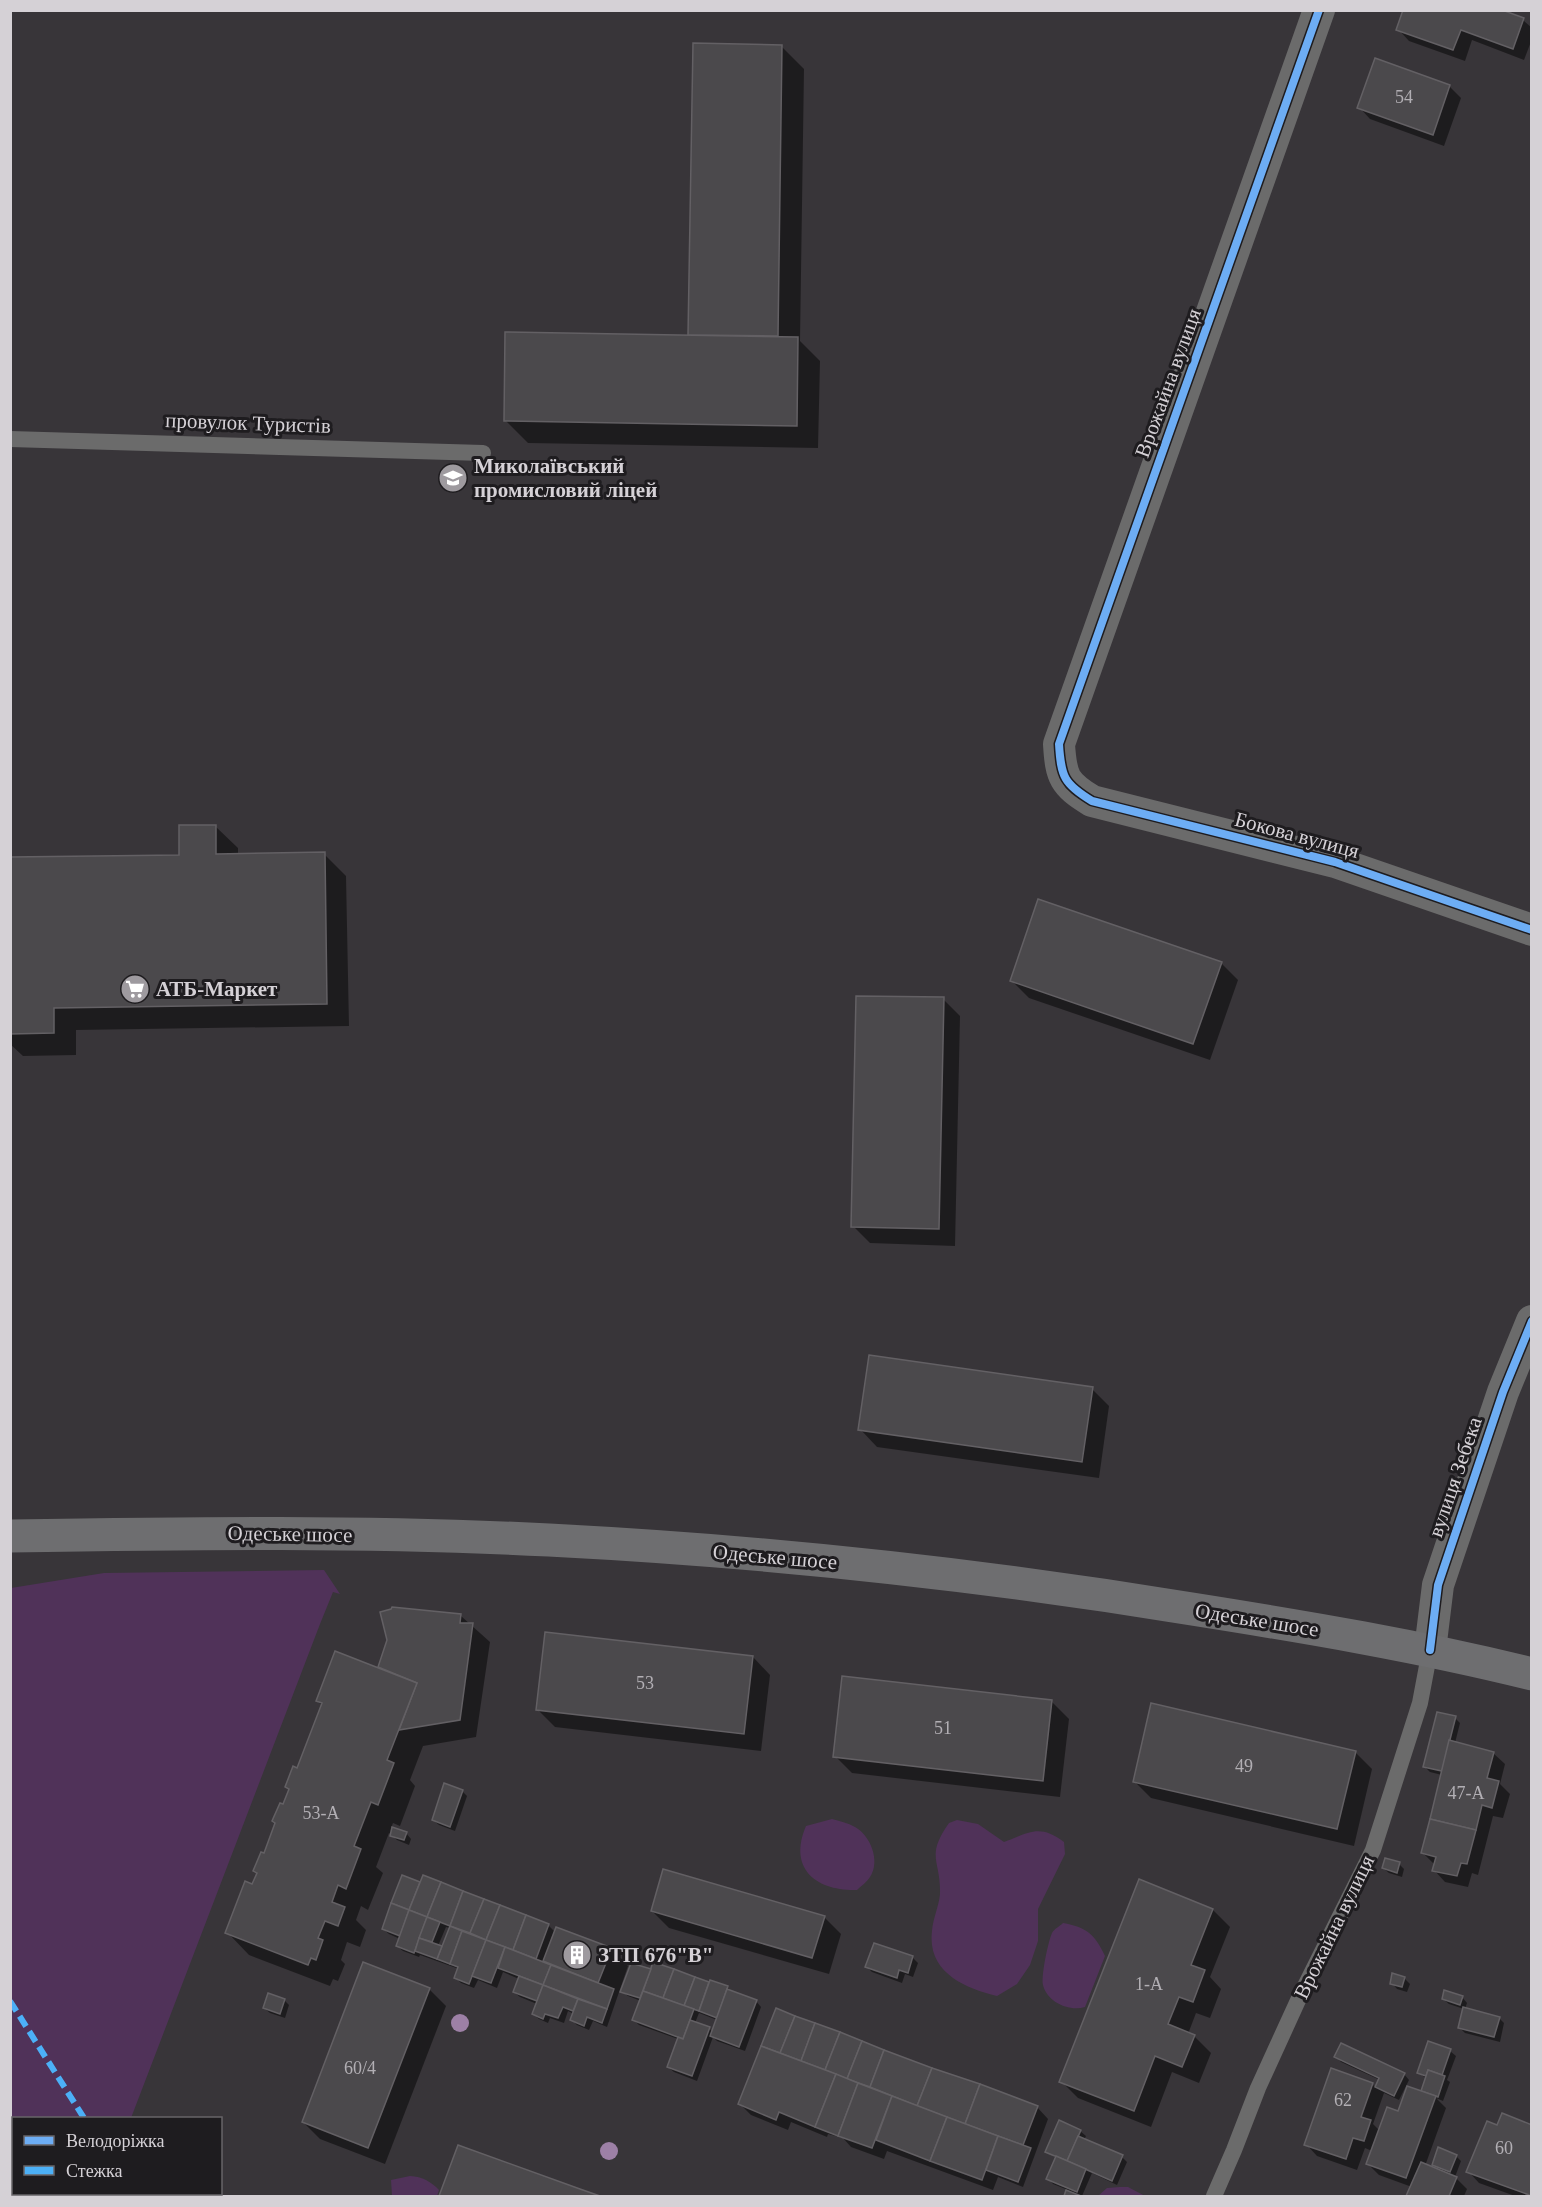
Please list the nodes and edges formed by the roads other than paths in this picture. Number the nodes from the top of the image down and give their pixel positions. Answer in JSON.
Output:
{"nodes":[{"id":1,"x":1319,"y":10,"type":"edge"},
{"id":2,"x":10,"y":439,"type":"edge"},
{"id":3,"x":483,"y":453,"type":"dead end"},
{"id":4,"x":1061,"y":770,"type":"joint"},
{"id":5,"x":1532,"y":930,"type":"edge"},
{"id":6,"x":1532,"y":1321,"type":"edge"},
{"id":7,"x":10,"y":1536,"type":"edge"},
{"id":8,"x":1430,"y":1650,"type":"junction"},
{"id":9,"x":1532,"y":1674,"type":"edge"},
{"id":10,"x":1214,"y":2196,"type":"edge"}],
"edges":[{"from":1,"to":4,"type":"street","name":"Врожайна вулиця"},
{"from":2,"to":3,"type":"lane","name":"провулок Туристів"},
{"from":4,"to":5,"type":"street","name":"Бокова вулиця"},
{"from":6,"to":8,"type":"street","name":"вулиця Зебека"},
{"from":7,"to":8,"type":"highway","name":"Одеське шосе"},
{"from":8,"to":9,"type":"highway","name":"Одеське шосе"},
{"from":8,"to":10,"type":"lane","name":"Врожайна вулиця"}]}
